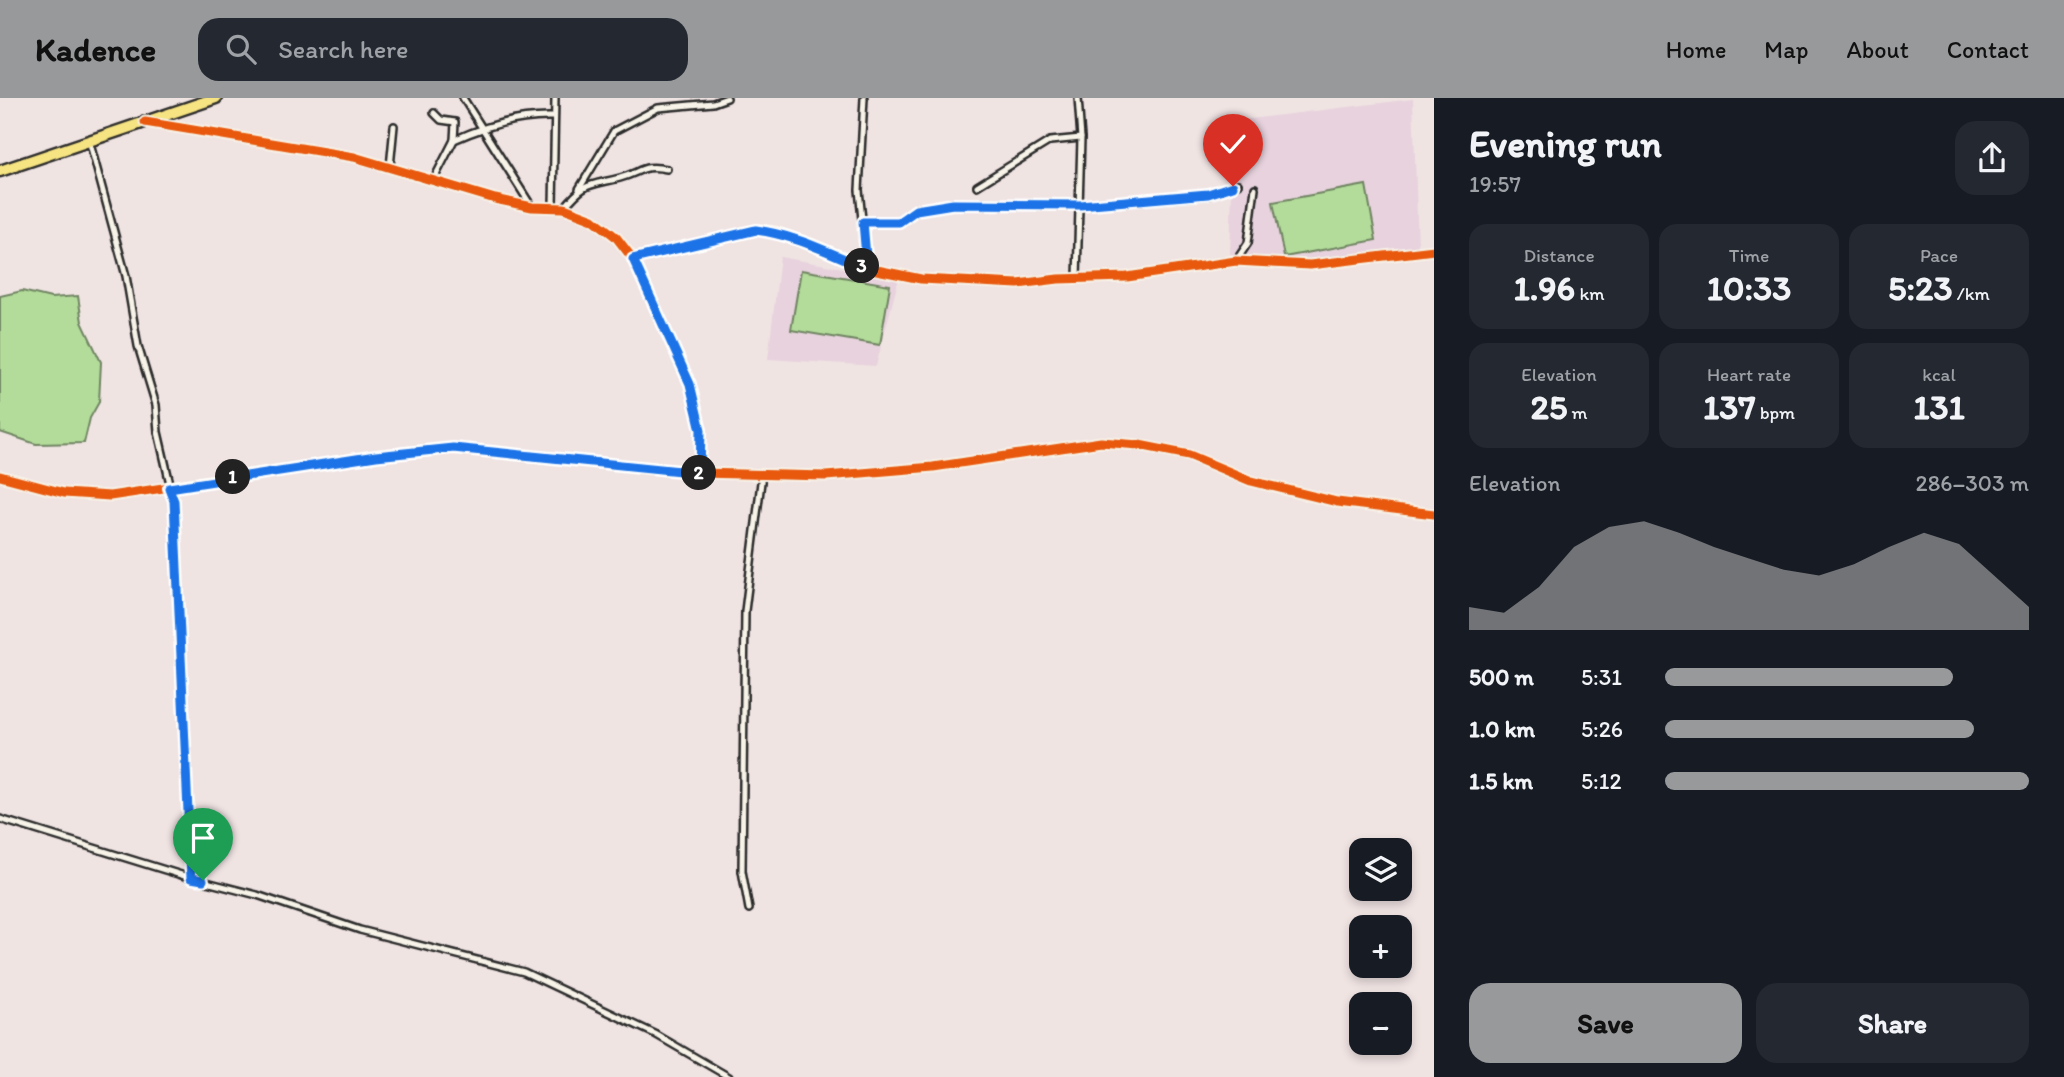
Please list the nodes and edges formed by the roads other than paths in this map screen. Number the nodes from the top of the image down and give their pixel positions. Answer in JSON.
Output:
{"nodes":[{"id":1,"x":216,"y":98,"type":"edge"},
{"id":2,"x":463,"y":98,"type":"edge"},
{"id":3,"x":555,"y":98,"type":"edge"},
{"id":4,"x":727,"y":98,"type":"edge"},
{"id":5,"x":864,"y":98,"type":"edge"},
{"id":6,"x":1078,"y":98,"type":"edge"},
{"id":7,"x":434,"y":113,"type":"dead end"},
{"id":8,"x":553,"y":117,"type":"junction"},
{"id":9,"x":145,"y":122,"type":"junction"},
{"id":10,"x":394,"y":125,"type":"dead end"},
{"id":11,"x":482,"y":127,"type":"junction"},
{"id":12,"x":1081,"y":138,"type":"junction"},
{"id":13,"x":89,"y":140,"type":"junction"},
{"id":14,"x":454,"y":140,"type":"junction"},
{"id":15,"x":390,"y":167,"type":"junction"},
{"id":16,"x":667,"y":169,"type":"dead end"},
{"id":17,"x":0,"y":171,"type":"edge"},
{"id":18,"x":434,"y":179,"type":"junction"},
{"id":19,"x":1238,"y":184,"type":"dead end"},
{"id":20,"x":977,"y":186,"type":"dead end"},
{"id":21,"x":1255,"y":188,"type":"dead end"},
{"id":22,"x":579,"y":189,"type":"junction"},
{"id":23,"x":1080,"y":205,"type":"junction"},
{"id":24,"x":532,"y":206,"type":"junction"},
{"id":25,"x":553,"y":206,"type":"junction"},
{"id":26,"x":564,"y":208,"type":"junction"},
{"id":27,"x":863,"y":222,"type":"junction"},
{"id":28,"x":1434,"y":250,"type":"edge"},
{"id":29,"x":633,"y":259,"type":"junction"},
{"id":30,"x":1236,"y":261,"type":"junction"},
{"id":31,"x":867,"y":268,"type":"junction"},
{"id":32,"x":1077,"y":278,"type":"junction"},
{"id":33,"x":700,"y":473,"type":"junction"},
{"id":34,"x":762,"y":474,"type":"junction"},
{"id":35,"x":0,"y":476,"type":"edge"},
{"id":36,"x":169,"y":488,"type":"junction"},
{"id":37,"x":1434,"y":514,"type":"edge"},
{"id":38,"x":0,"y":820,"type":"edge"},
{"id":39,"x":191,"y":878,"type":"junction"},
{"id":40,"x":749,"y":909,"type":"dead end"},
{"id":41,"x":729,"y":1077,"type":"edge"}],
"edges":[{"from":1,"to":9,"type":"highway"},
{"from":2,"to":11,"type":"street"},
{"from":3,"to":8,"type":"street"},
{"from":4,"to":22,"type":"street"},
{"from":5,"to":27,"type":"street"},
{"from":6,"to":12,"type":"street"},
{"from":7,"to":14,"type":"street"},
{"from":8,"to":11,"type":"street"},
{"from":8,"to":25,"type":"street"},
{"from":9,"to":13,"type":"highway"},
{"from":9,"to":15,"type":"street"},
{"from":10,"to":15,"type":"street"},
{"from":11,"to":14,"type":"street"},
{"from":11,"to":24,"type":"street"},
{"from":12,"to":20,"type":"street"},
{"from":12,"to":23,"type":"street"},
{"from":13,"to":17,"type":"highway"},
{"from":13,"to":36,"type":"street"},
{"from":14,"to":18,"type":"street"},
{"from":15,"to":18,"type":"street"},
{"from":16,"to":22,"type":"street"},
{"from":18,"to":24,"type":"street"},
{"from":19,"to":23,"type":"street"},
{"from":21,"to":30,"type":"street"},
{"from":22,"to":26,"type":"street"},
{"from":23,"to":27,"type":"street"},
{"from":23,"to":32,"type":"street"},
{"from":24,"to":25,"type":"street"},
{"from":25,"to":26,"type":"street"},
{"from":26,"to":29,"type":"street"},
{"from":27,"to":31,"type":"street"},
{"from":28,"to":30,"type":"street"},
{"from":29,"to":31,"type":"street"},
{"from":29,"to":33,"type":"street"},
{"from":30,"to":32,"type":"street"},
{"from":31,"to":32,"type":"street"},
{"from":33,"to":34,"type":"street"},
{"from":33,"to":36,"type":"street"},
{"from":34,"to":37,"type":"street"},
{"from":34,"to":40,"type":"street"},
{"from":35,"to":36,"type":"street"},
{"from":36,"to":39,"type":"street"},
{"from":38,"to":39,"type":"street"},
{"from":39,"to":41,"type":"street"}]}
